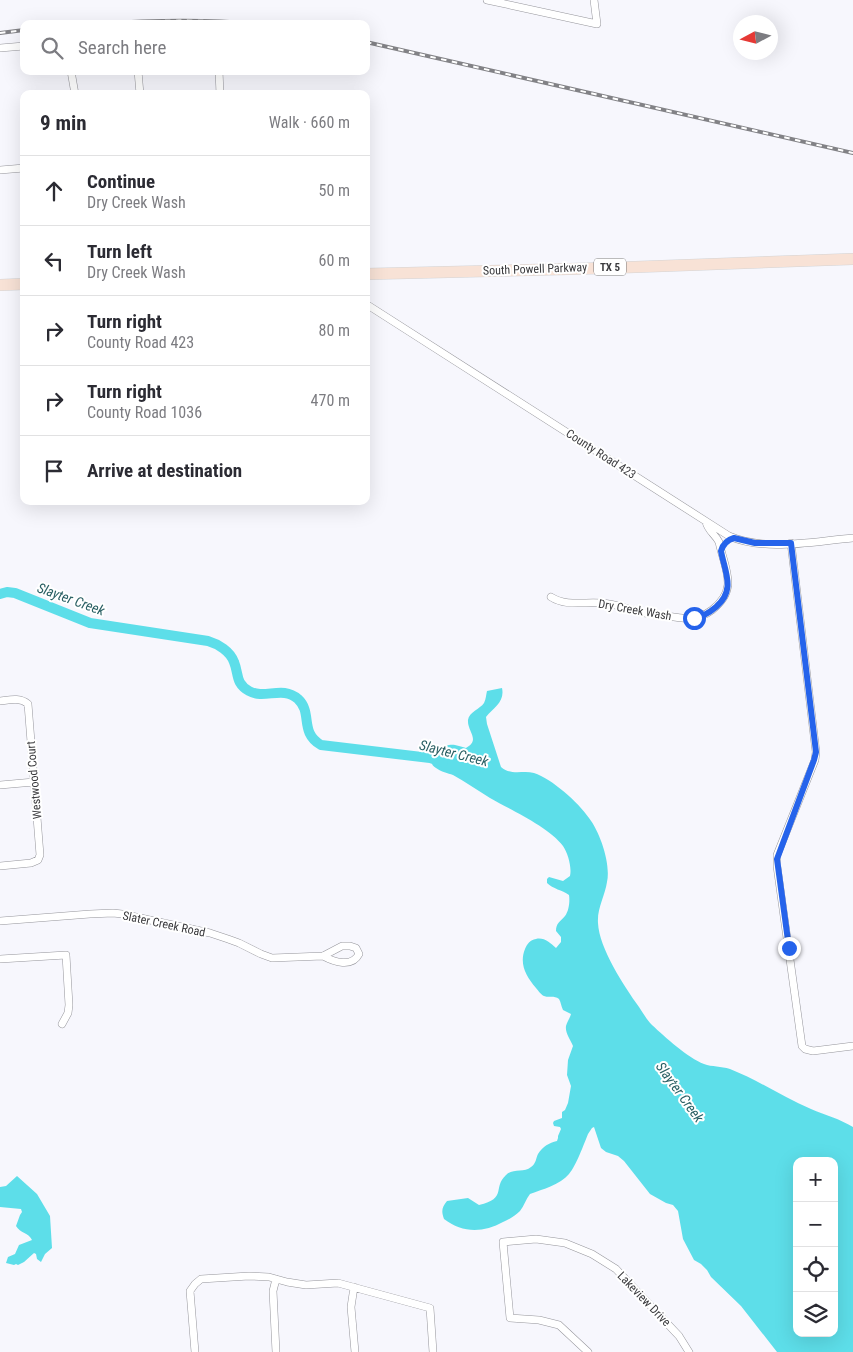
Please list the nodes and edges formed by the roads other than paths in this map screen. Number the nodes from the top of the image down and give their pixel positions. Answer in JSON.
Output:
{"nodes":[{"id":1,"x":487,"y":0,"type":"edge"},
{"id":2,"x":594,"y":0,"type":"edge"},
{"id":3,"x":505,"y":2,"type":"edge"},
{"id":4,"x":20,"y":46,"type":"edge"},
{"id":5,"x":0,"y":48,"type":"edge"},
{"id":6,"x":72,"y":75,"type":"edge"},
{"id":7,"x":138,"y":75,"type":"edge"},
{"id":8,"x":219,"y":75,"type":"edge"},
{"id":9,"x":74,"y":90,"type":"edge"},
{"id":10,"x":140,"y":90,"type":"edge"},
{"id":11,"x":220,"y":90,"type":"edge"},
{"id":12,"x":20,"y":168,"type":"edge"},
{"id":13,"x":0,"y":170,"type":"edge"},
{"id":14,"x":853,"y":259,"type":"edge"},
{"id":15,"x":370,"y":274,"type":"edge"},
{"id":16,"x":0,"y":284,"type":"edge"},
{"id":17,"x":20,"y":284,"type":"edge"},
{"id":18,"x":370,"y":307,"type":"edge"},
{"id":19,"x":706,"y":522,"type":"junction"},
{"id":20,"x":734,"y":538,"type":"junction"},
{"id":21,"x":853,"y":538,"type":"edge"},
{"id":22,"x":791,"y":543,"type":"junction"},
{"id":23,"x":721,"y":551,"type":"junction"},
{"id":24,"x":551,"y":597,"type":"dead end"},
{"id":25,"x":0,"y":701,"type":"edge"},
{"id":26,"x":34,"y":782,"type":"junction"},
{"id":27,"x":0,"y":785,"type":"edge"},
{"id":28,"x":0,"y":866,"type":"edge"},
{"id":29,"x":0,"y":921,"type":"edge"},
{"id":30,"x":323,"y":956,"type":"dead end"},
{"id":31,"x":0,"y":958,"type":"edge"},
{"id":32,"x":62,"y":1024,"type":"dead end"},
{"id":33,"x":853,"y":1046,"type":"edge"},
{"id":34,"x":276,"y":1279,"type":"junction"},
{"id":35,"x":354,"y":1287,"type":"junction"},
{"id":36,"x":195,"y":1352,"type":"edge"},
{"id":37,"x":276,"y":1352,"type":"edge"},
{"id":38,"x":355,"y":1352,"type":"edge"},
{"id":39,"x":433,"y":1352,"type":"edge"},
{"id":40,"x":588,"y":1352,"type":"edge"},
{"id":41,"x":689,"y":1352,"type":"edge"}],
"edges":[{"from":1,"to":3,"type":"street"},
{"from":2,"to":3,"type":"street"},
{"from":4,"to":5,"type":"street"},
{"from":6,"to":9,"type":"street"},
{"from":7,"to":10,"type":"street"},
{"from":8,"to":11,"type":"street"},
{"from":12,"to":13,"type":"street"},
{"from":14,"to":15,"type":"main road","name":"South Powell Parkway","number":"TX 5"},
{"from":16,"to":17,"type":"main road"},
{"from":18,"to":19,"type":"street","name":"County Road 423"},
{"from":19,"to":20,"type":"street","name":"County Road 423"},
{"from":19,"to":23,"type":"street","name":"Dry Creek Wash"},
{"from":20,"to":22,"type":"street","name":"County Road 423"},
{"from":20,"to":23,"type":"street"},
{"from":21,"to":22,"type":"street","name":"County Road 423"},
{"from":22,"to":33,"type":"street"},
{"from":23,"to":24,"type":"street","name":"Dry Creek Wash"},
{"from":25,"to":26,"type":"street","name":"Westwood Court"},
{"from":26,"to":27,"type":"street"},
{"from":26,"to":28,"type":"street","name":"Westwood Court"},
{"from":29,"to":30,"type":"street","name":"Slater Creek Road"},
{"from":31,"to":32,"type":"street"},
{"from":34,"to":35,"type":"street"},
{"from":34,"to":36,"type":"street"},
{"from":34,"to":37,"type":"street"},
{"from":35,"to":38,"type":"street"},
{"from":35,"to":39,"type":"street"},
{"from":40,"to":41,"type":"street","name":"Lakeview Drive"}]}
